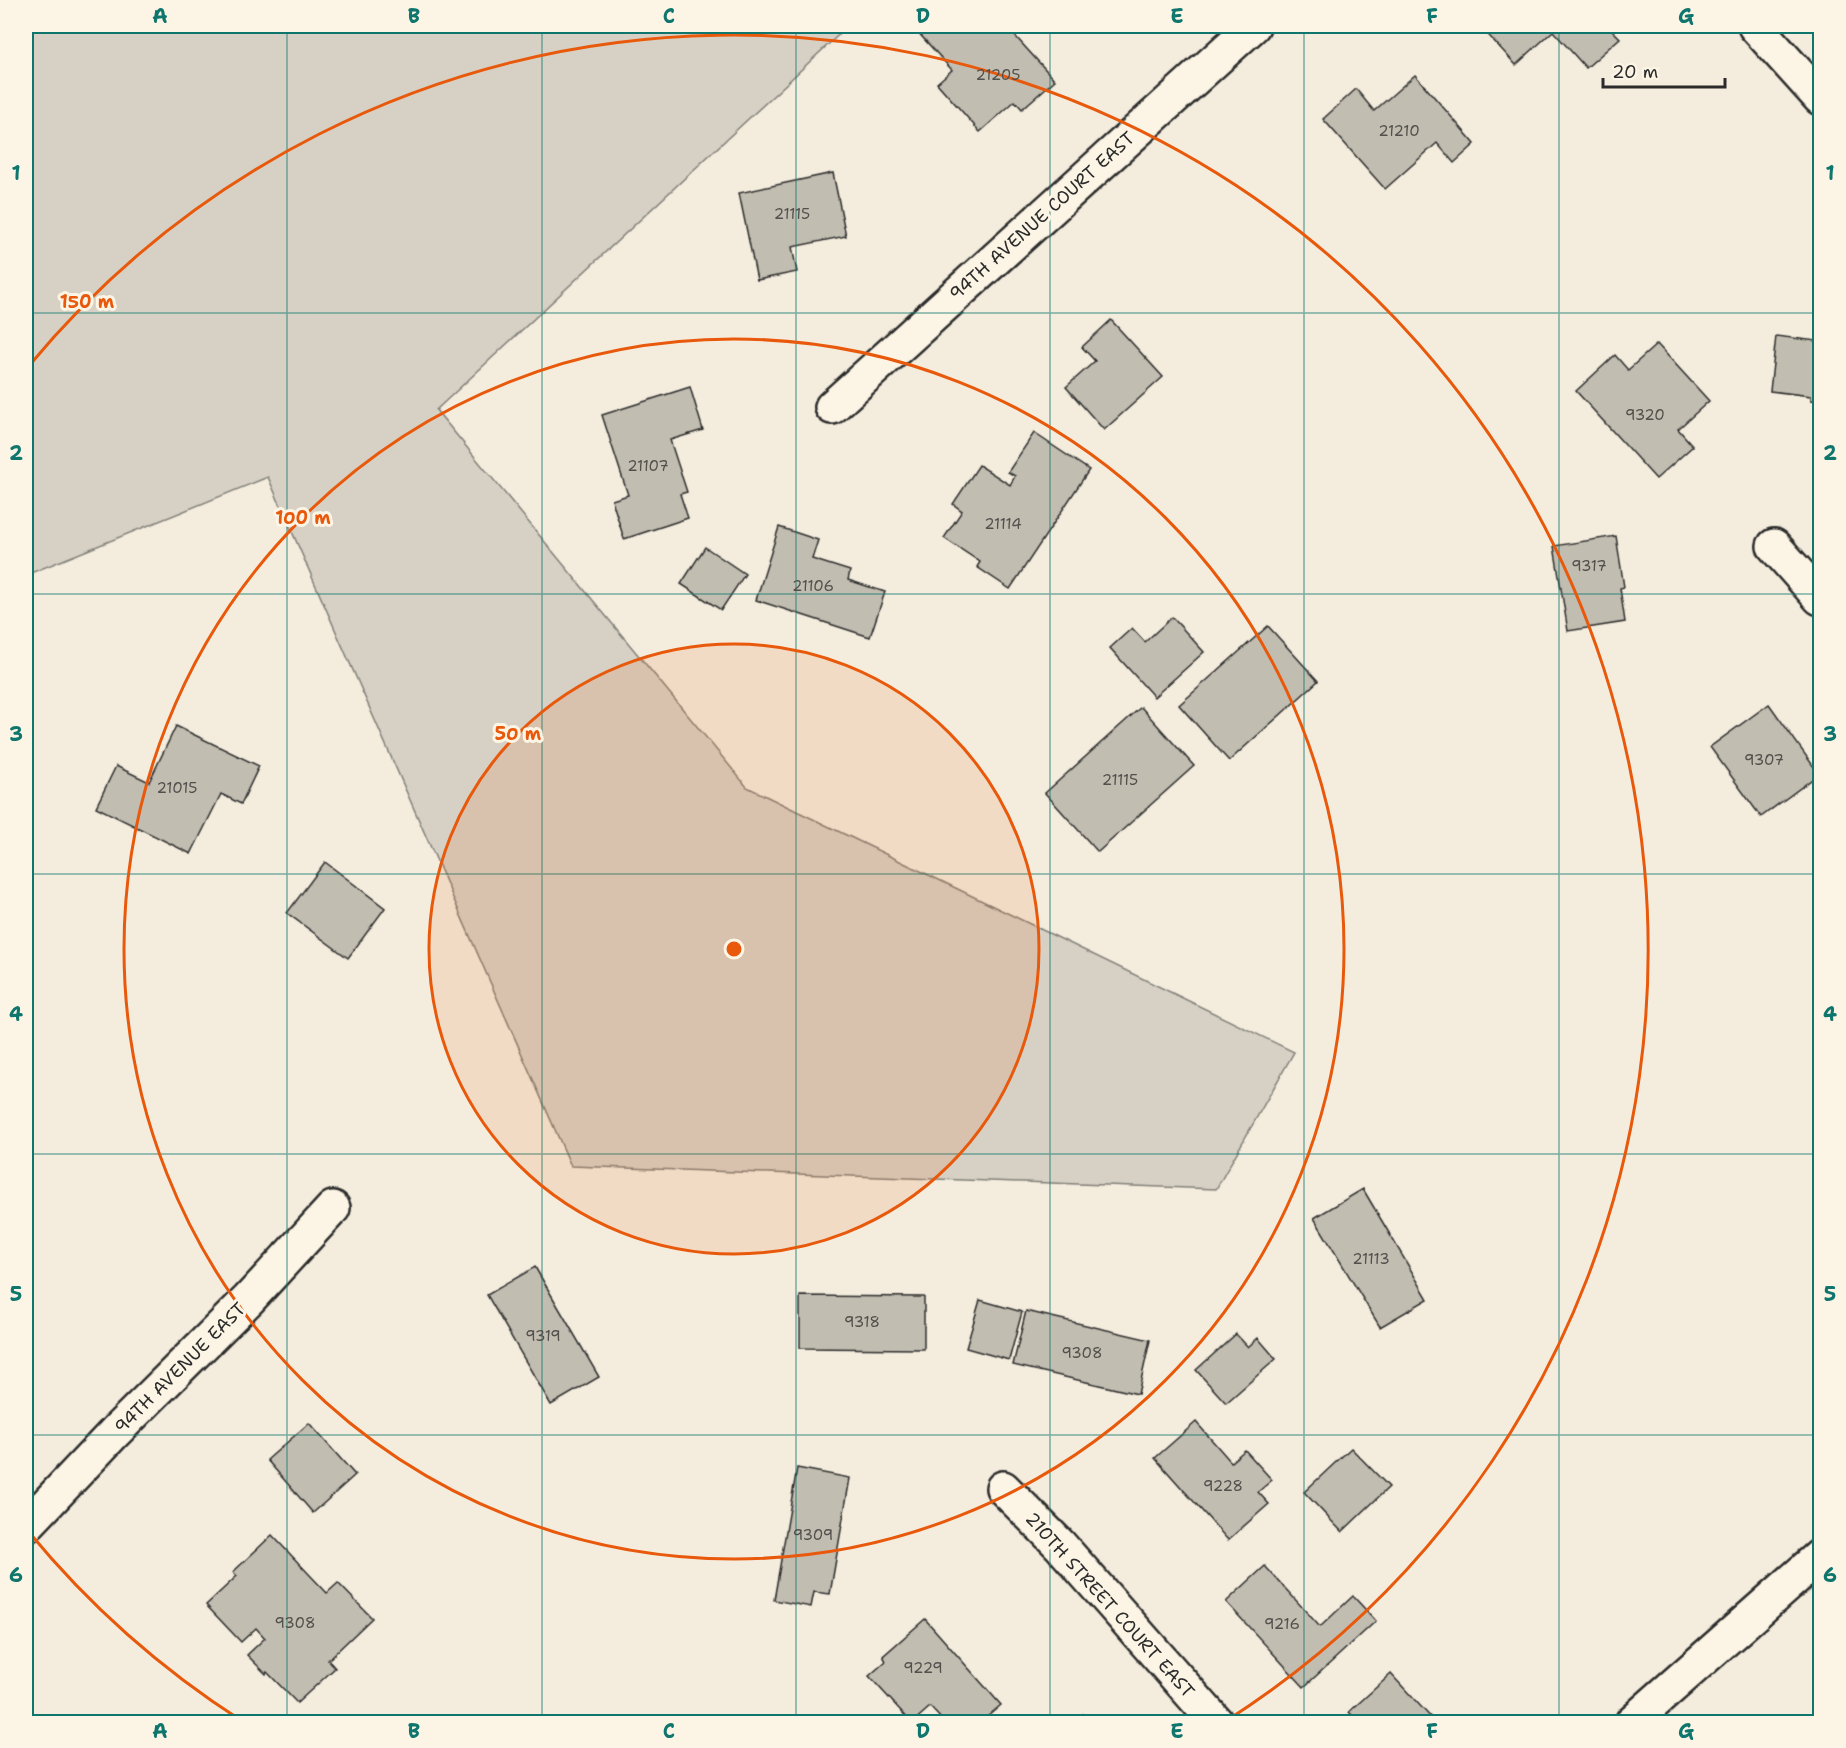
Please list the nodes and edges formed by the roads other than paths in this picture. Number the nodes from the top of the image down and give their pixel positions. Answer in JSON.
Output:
{"nodes":[{"id":1,"x":1253,"y":26,"type":"edge"},
{"id":2,"x":1755,"y":26,"type":"edge"},
{"id":3,"x":1821,"y":98,"type":"edge"},
{"id":4,"x":832,"y":407,"type":"dead end"},
{"id":5,"x":1774,"y":546,"type":"dead end"},
{"id":6,"x":1821,"y":598,"type":"edge"},
{"id":7,"x":333,"y":1208,"type":"dead end"},
{"id":8,"x":1003,"y":1488,"type":"dead end"},
{"id":9,"x":26,"y":1526,"type":"edge"},
{"id":10,"x":1821,"y":1556,"type":"edge"},
{"id":11,"x":1216,"y":1722,"type":"edge"},
{"id":12,"x":1632,"y":1722,"type":"edge"}],
"edges":[{"from":1,"to":4,"type":"street","name":"94TH AVENUE COURT EAST"},
{"from":2,"to":3,"type":"street"},
{"from":5,"to":6,"type":"street"},
{"from":7,"to":9,"type":"street","name":"94TH AVENUE EAST"},
{"from":8,"to":11,"type":"street","name":"210TH STREET COURT EAST"},
{"from":10,"to":12,"type":"street"}]}
